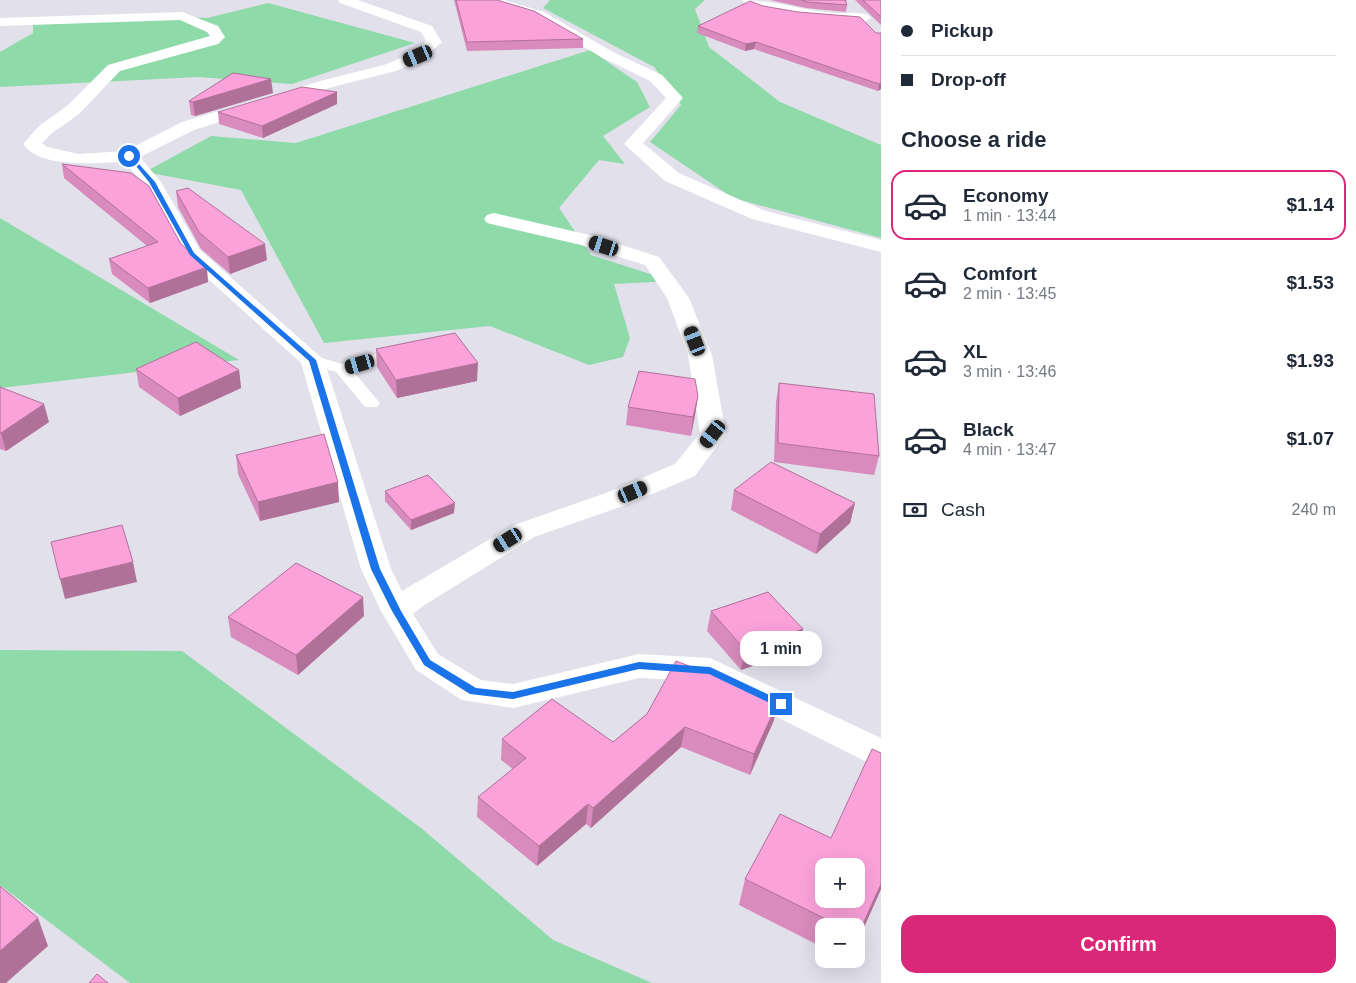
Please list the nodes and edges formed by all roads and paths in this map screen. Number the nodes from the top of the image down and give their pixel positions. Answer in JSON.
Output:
{"nodes":[{"id":1,"x":345,"y":0,"type":"edge"},
{"id":2,"x":489,"y":0,"type":"edge"},
{"id":3,"x":749,"y":0,"type":"edge"},
{"id":4,"x":851,"y":6,"type":"dead end"},
{"id":5,"x":536,"y":8,"type":"edge"},
{"id":6,"x":864,"y":18,"type":"junction"},
{"id":7,"x":0,"y":22,"type":"edge"},
{"id":8,"x":875,"y":30,"type":"edge"},
{"id":9,"x":129,"y":156,"type":"junction"},
{"id":10,"x":494,"y":219,"type":"dead end"},
{"id":11,"x":881,"y":246,"type":"edge"},
{"id":12,"x":415,"y":348,"type":"edge"},
{"id":13,"x":312,"y":360,"type":"junction"},
{"id":14,"x":342,"y":369,"type":"junction"},
{"id":15,"x":371,"y":402,"type":"dead end"},
{"id":16,"x":396,"y":611,"type":"junction"},
{"id":17,"x":881,"y":753,"type":"edge"}],
"edges":[{"from":1,"to":9,"type":"street"},
{"from":2,"to":5,"type":"street"},
{"from":3,"to":6,"type":"street"},
{"from":4,"to":6,"type":"street"},
{"from":5,"to":11,"type":"street"},
{"from":6,"to":8,"type":"street"},
{"from":7,"to":9,"type":"street"},
{"from":9,"to":13,"type":"street"},
{"from":10,"to":16,"type":"street"},
{"from":12,"to":14,"type":"lane"},
{"from":13,"to":14,"type":"lane"},
{"from":13,"to":16,"type":"street"},
{"from":14,"to":15,"type":"lane"},
{"from":16,"to":17,"type":"street"}]}
